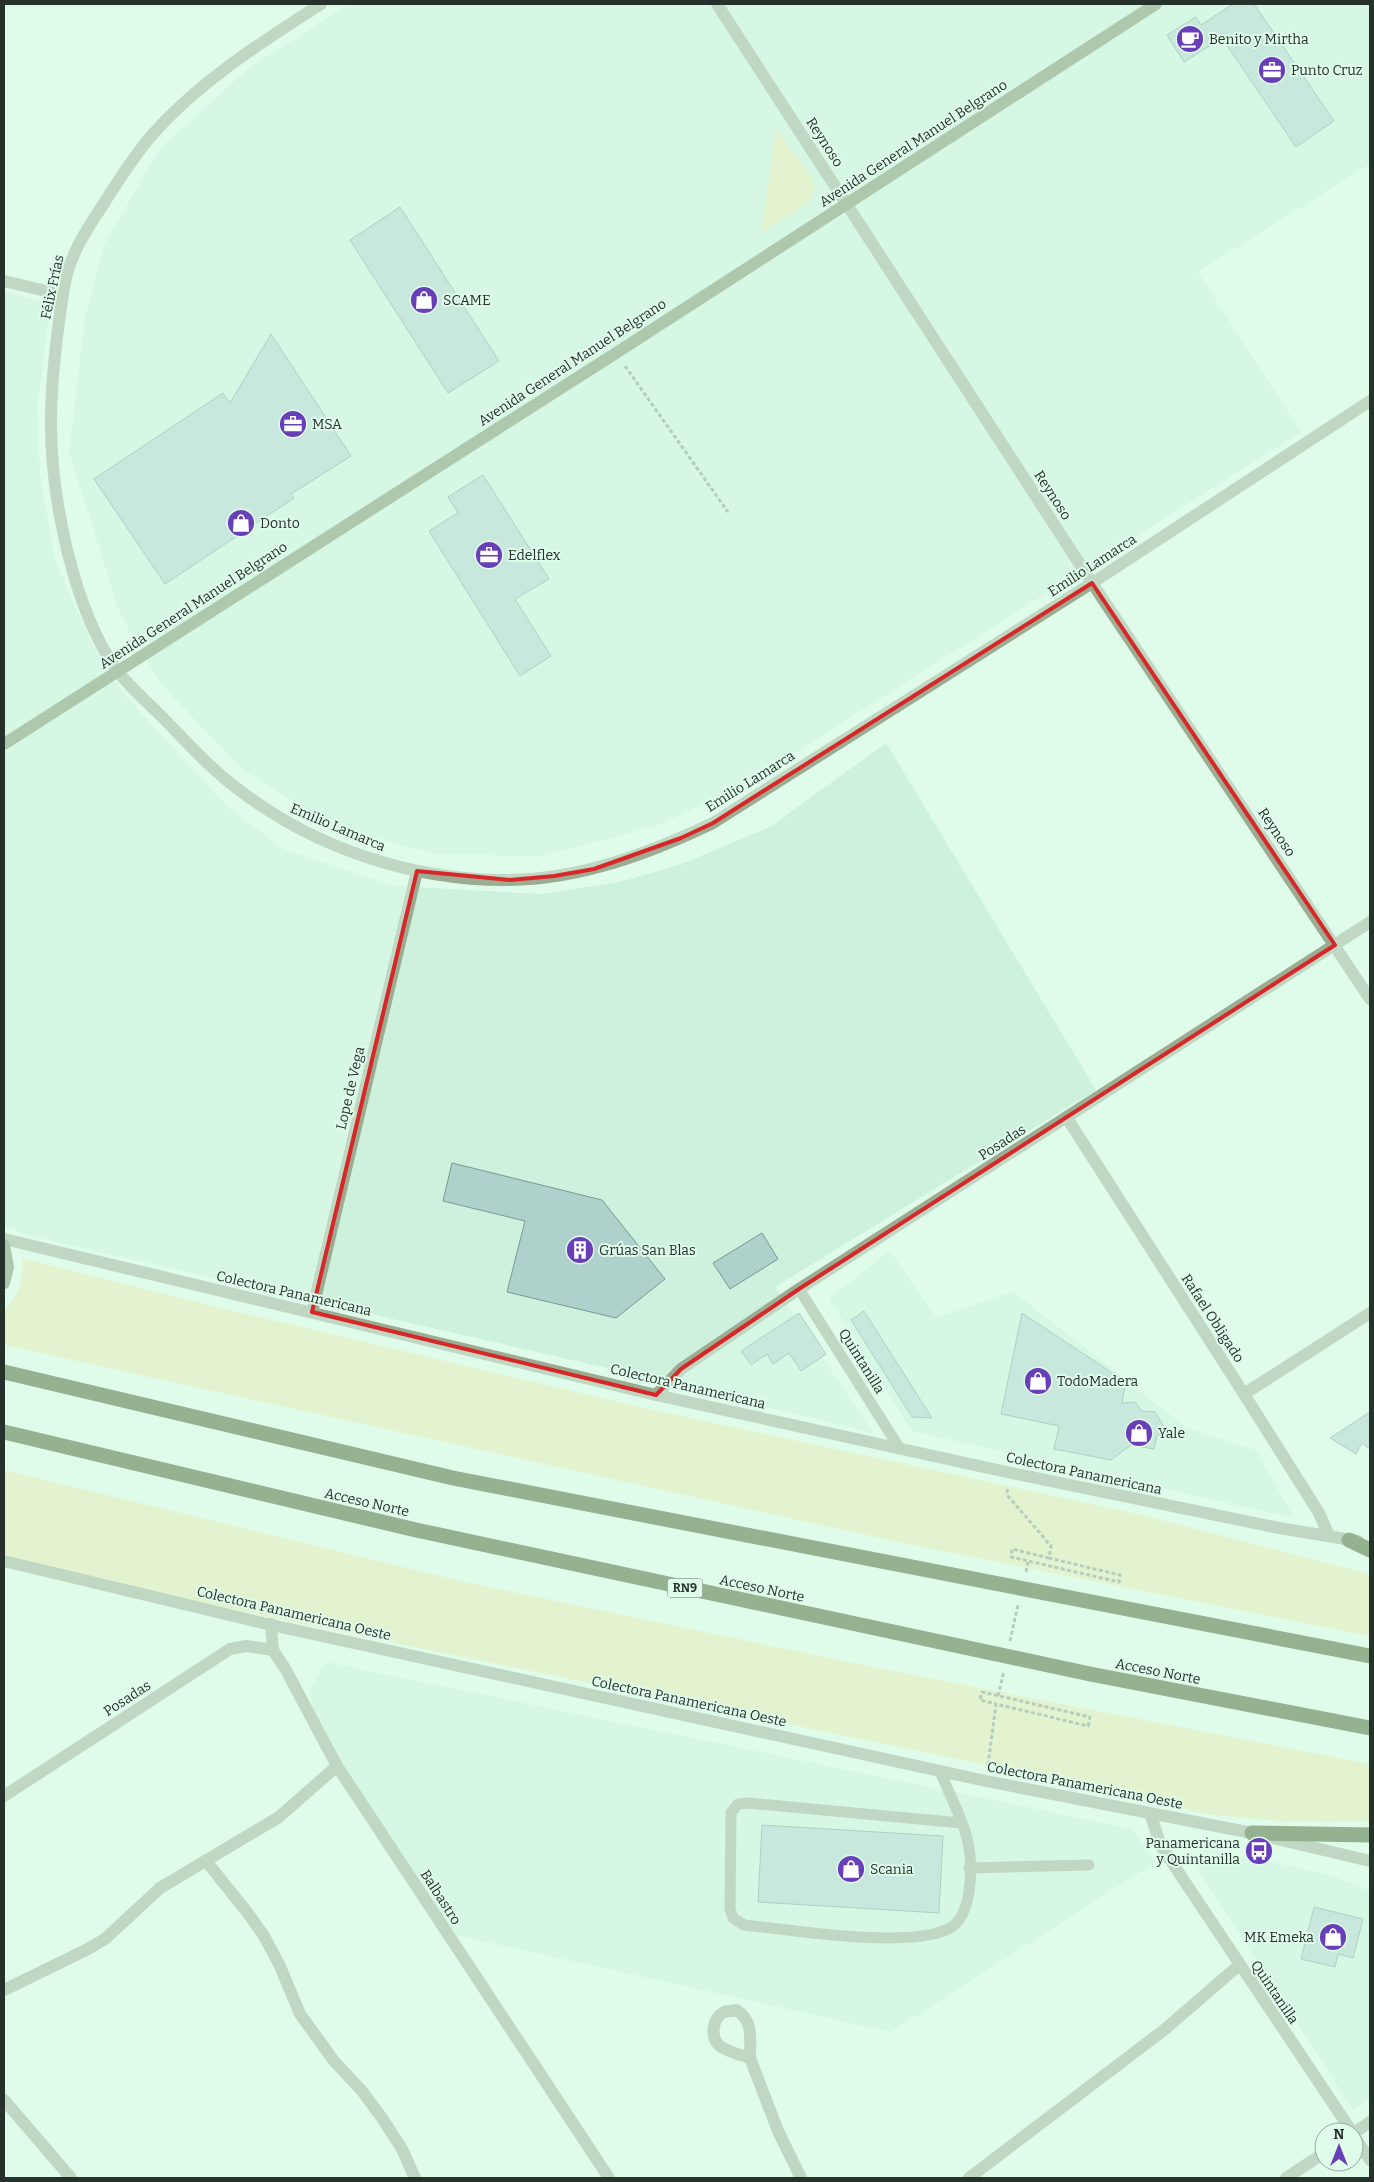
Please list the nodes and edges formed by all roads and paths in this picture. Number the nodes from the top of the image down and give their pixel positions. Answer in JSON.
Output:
{"nodes":[{"id":1,"x":320,"y":4,"type":"edge"},
{"id":2,"x":717,"y":4,"type":"edge"},
{"id":3,"x":1156,"y":4,"type":"edge"},
{"id":4,"x":847,"y":203,"type":"junction"},
{"id":5,"x":4,"y":281,"type":"edge"},
{"id":6,"x":63,"y":295,"type":"junction"},
{"id":7,"x":616,"y":353,"type":"junction"},
{"id":8,"x":1370,"y":401,"type":"edge"},
{"id":9,"x":728,"y":512,"type":"dead end"},
{"id":10,"x":1092,"y":583,"type":"junction"},
{"id":11,"x":117,"y":671,"type":"junction"},
{"id":12,"x":4,"y":744,"type":"edge"},
{"id":13,"x":417,"y":871,"type":"junction"},
{"id":14,"x":1370,"y":922,"type":"edge"},
{"id":15,"x":1335,"y":944,"type":"junction"},
{"id":16,"x":1370,"y":998,"type":"edge"},
{"id":17,"x":1067,"y":1118,"type":"junction"},
{"id":18,"x":4,"y":1239,"type":"edge"},
{"id":19,"x":4,"y":1245,"type":"edge"},
{"id":20,"x":4,"y":1283,"type":"edge"},
{"id":21,"x":799,"y":1289,"type":"junction"},
{"id":22,"x":312,"y":1312,"type":"junction"},
{"id":23,"x":1370,"y":1313,"type":"edge"},
{"id":24,"x":4,"y":1372,"type":"edge"},
{"id":25,"x":1244,"y":1394,"type":"junction"},
{"id":26,"x":656,"y":1395,"type":"junction"},
{"id":27,"x":4,"y":1432,"type":"edge"},
{"id":28,"x":900,"y":1449,"type":"junction"},
{"id":29,"x":1002,"y":1471,"type":"junction"},
{"id":30,"x":1329,"y":1536,"type":"junction"},
{"id":31,"x":1349,"y":1540,"type":"junction"},
{"id":32,"x":1370,"y":1542,"type":"edge"},
{"id":33,"x":1370,"y":1550,"type":"edge"},
{"id":34,"x":1049,"y":1558,"type":"junction"},
{"id":35,"x":4,"y":1561,"type":"edge"},
{"id":36,"x":1028,"y":1561,"type":"junction"},
{"id":37,"x":1024,"y":1580,"type":"dead end"},
{"id":38,"x":1020,"y":1600,"type":"dead end"},
{"id":39,"x":271,"y":1624,"type":"junction"},
{"id":40,"x":1009,"y":1648,"type":"dead end"},
{"id":41,"x":272,"y":1650,"type":"junction"},
{"id":42,"x":1370,"y":1656,"type":"edge"},
{"id":43,"x":1004,"y":1667,"type":"dead end"},
{"id":44,"x":998,"y":1696,"type":"junction"},
{"id":45,"x":996,"y":1704,"type":"junction"},
{"id":46,"x":1370,"y":1728,"type":"edge"},
{"id":47,"x":337,"y":1766,"type":"junction"},
{"id":48,"x":940,"y":1771,"type":"junction"},
{"id":49,"x":986,"y":1781,"type":"junction"},
{"id":50,"x":4,"y":1796,"type":"edge"},
{"id":51,"x":1150,"y":1813,"type":"junction"},
{"id":52,"x":961,"y":1823,"type":"junction"},
{"id":53,"x":1252,"y":1833,"type":"junction"},
{"id":54,"x":1370,"y":1835,"type":"edge"},
{"id":55,"x":206,"y":1861,"type":"junction"},
{"id":56,"x":1370,"y":1861,"type":"edge"},
{"id":57,"x":1089,"y":1865,"type":"dead end"},
{"id":58,"x":969,"y":1868,"type":"junction"},
{"id":59,"x":1238,"y":1966,"type":"junction"},
{"id":60,"x":4,"y":1990,"type":"edge"},
{"id":61,"x":750,"y":2058,"type":"dead end"},
{"id":62,"x":4,"y":2100,"type":"edge"},
{"id":63,"x":1345,"y":2122,"type":"edge"},
{"id":64,"x":1314,"y":2160,"type":"edge"},
{"id":65,"x":70,"y":2178,"type":"edge"},
{"id":66,"x":415,"y":2178,"type":"edge"},
{"id":67,"x":609,"y":2178,"type":"edge"},
{"id":68,"x":801,"y":2178,"type":"edge"},
{"id":69,"x":969,"y":2178,"type":"edge"},
{"id":70,"x":1286,"y":2178,"type":"edge"}],
"edges":[{"from":1,"to":6,"type":"street","name":"Félix Frías"},
{"from":2,"to":4,"type":"street","name":"Reynoso"},
{"from":3,"to":4,"type":"main road","name":"Avenida General Manuel Belgrano"},
{"from":4,"to":7,"type":"main road","name":"Avenida General Manuel Belgrano"},
{"from":4,"to":10,"type":"street","name":"Reynoso"},
{"from":5,"to":6,"type":"street"},
{"from":6,"to":11,"type":"street","name":"Félix Frías"},
{"from":7,"to":9,"type":"path"},
{"from":7,"to":11,"type":"main road","name":"Avenida General Manuel Belgrano"},
{"from":8,"to":10,"type":"street","name":"Emilio Lamarca"},
{"from":10,"to":13,"type":"street","name":"Emilio Lamarca"},
{"from":10,"to":15,"type":"street","name":"Reynoso"},
{"from":11,"to":12,"type":"main road","name":"Avenida General Manuel Belgrano"},
{"from":11,"to":13,"type":"street","name":"Emilio Lamarca"},
{"from":13,"to":22,"type":"street","name":"Lope de Vega"},
{"from":14,"to":15,"type":"street","name":"Posadas"},
{"from":15,"to":16,"type":"street","name":"Reynoso"},
{"from":15,"to":17,"type":"street","name":"Posadas"},
{"from":17,"to":21,"type":"street","name":"Posadas"},
{"from":17,"to":25,"type":"street","name":"Rafael Obligado"},
{"from":18,"to":22,"type":"street","name":"Colectora Panamericana"},
{"from":19,"to":20,"type":"main road"},
{"from":21,"to":26,"type":"street","name":"Posadas"},
{"from":21,"to":28,"type":"lane","name":"Quintanilla"},
{"from":22,"to":26,"type":"street","name":"Colectora Panamericana"},
{"from":23,"to":25,"type":"street"},
{"from":24,"to":42,"type":"highway"},
{"from":25,"to":30,"type":"street","name":"Rafael Obligado"},
{"from":26,"to":28,"type":"street","name":"Colectora Panamericana"},
{"from":27,"to":46,"type":"highway","name":"Acceso Norte","number":"RN9"},
{"from":28,"to":29,"type":"street","name":"Colectora Panamericana"},
{"from":29,"to":30,"type":"street","name":"Colectora Panamericana"},
{"from":29,"to":34,"type":"path"},
{"from":30,"to":31,"type":"street","name":"Colectora Panamericana"},
{"from":31,"to":32,"type":"street","name":"Colectora Panamericana"},
{"from":31,"to":33,"type":"highway"},
{"from":34,"to":36,"type":"path"},
{"from":34,"to":36,"type":"path"},
{"from":35,"to":39,"type":"street","name":"Colectora Panamericana Oeste"},
{"from":36,"to":37,"type":"path"},
{"from":38,"to":40,"type":"path"},
{"from":39,"to":41,"type":"street"},
{"from":39,"to":48,"type":"street","name":"Colectora Panamericana Oeste"},
{"from":41,"to":47,"type":"street","name":"Balbastro"},
{"from":41,"to":50,"type":"street","name":"Posadas"},
{"from":43,"to":44,"type":"path"},
{"from":44,"to":45,"type":"path"},
{"from":44,"to":45,"type":"path"},
{"from":45,"to":49,"type":"path"},
{"from":47,"to":55,"type":"street"},
{"from":47,"to":67,"type":"street","name":"Balbastro"},
{"from":48,"to":49,"type":"street","name":"Colectora Panamericana Oeste"},
{"from":48,"to":52,"type":"lane"},
{"from":49,"to":51,"type":"street","name":"Colectora Panamericana Oeste"},
{"from":51,"to":53,"type":"street","name":"Colectora Panamericana Oeste"},
{"from":51,"to":59,"type":"street","name":"Quintanilla"},
{"from":52,"to":58,"type":"lane"},
{"from":52,"to":58,"type":"lane"},
{"from":53,"to":54,"type":"highway"},
{"from":53,"to":56,"type":"street","name":"Colectora Panamericana Oeste"},
{"from":55,"to":60,"type":"street"},
{"from":55,"to":66,"type":"street"},
{"from":57,"to":58,"type":"lane"},
{"from":59,"to":63,"type":"street","name":"Quintanilla"},
{"from":59,"to":69,"type":"street"},
{"from":61,"to":68,"type":"street"},
{"from":62,"to":65,"type":"street"},
{"from":64,"to":70,"type":"street"}]}
